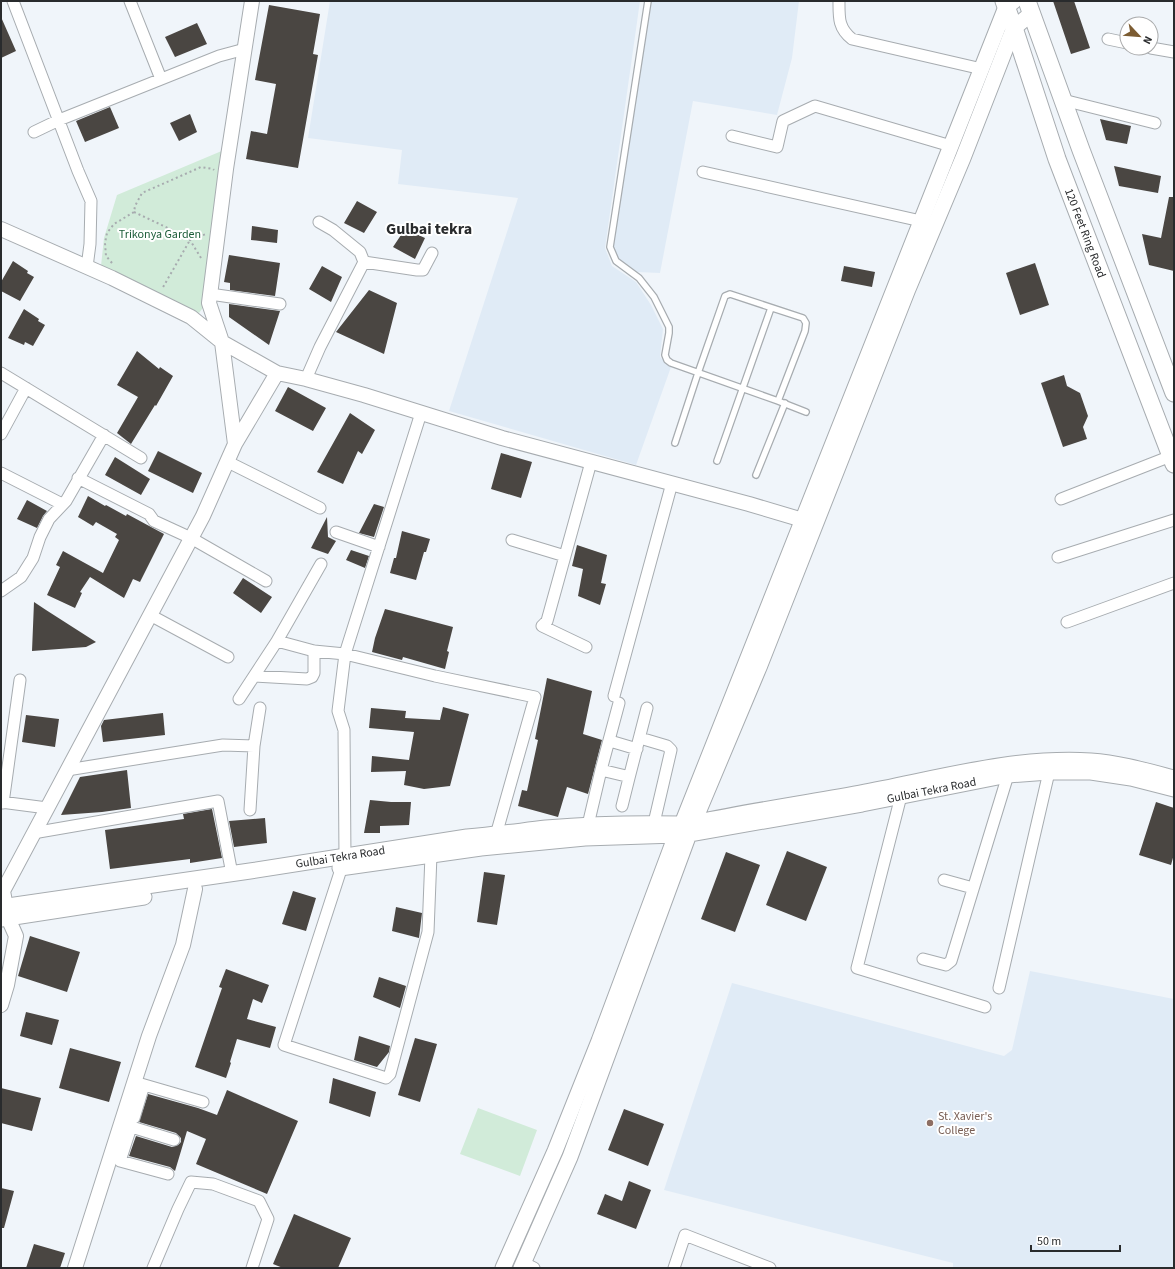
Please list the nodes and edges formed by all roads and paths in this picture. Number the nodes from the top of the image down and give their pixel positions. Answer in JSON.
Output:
{"nodes":[{"id":1,"x":14,"y":1,"type":"edge"},
{"id":2,"x":130,"y":1,"type":"edge"},
{"id":3,"x":252,"y":1,"type":"edge"},
{"id":4,"x":648,"y":1,"type":"edge"},
{"id":5,"x":839,"y":1,"type":"edge"},
{"id":6,"x":1008,"y":3,"type":"edge"},
{"id":7,"x":1030,"y":7,"type":"edge"},
{"id":8,"x":1014,"y":28,"type":"junction"},
{"id":9,"x":1108,"y":39,"type":"dead end"},
{"id":10,"x":1119,"y":41,"type":"edge"},
{"id":11,"x":244,"y":49,"type":"junction"},
{"id":12,"x":1159,"y":49,"type":"edge"},
{"id":13,"x":1174,"y":52,"type":"edge"},
{"id":14,"x":982,"y":69,"type":"junction"},
{"id":15,"x":161,"y":79,"type":"junction"},
{"id":16,"x":1063,"y":100,"type":"junction"},
{"id":17,"x":59,"y":120,"type":"junction"},
{"id":18,"x":1155,"y":123,"type":"dead end"},
{"id":19,"x":34,"y":132,"type":"dead end"},
{"id":20,"x":732,"y":136,"type":"dead end"},
{"id":21,"x":951,"y":146,"type":"junction"},
{"id":22,"x":703,"y":172,"type":"dead end"},
{"id":23,"x":215,"y":173,"type":"dead end"},
{"id":24,"x":134,"y":212,"type":"junction"},
{"id":25,"x":921,"y":220,"type":"junction"},
{"id":26,"x":319,"y":222,"type":"dead end"},
{"id":27,"x":1,"y":229,"type":"edge"},
{"id":28,"x":206,"y":234,"type":"dead end"},
{"id":29,"x":190,"y":240,"type":"junction"},
{"id":30,"x":432,"y":253,"type":"dead end"},
{"id":31,"x":204,"y":262,"type":"dead end"},
{"id":32,"x":364,"y":262,"type":"junction"},
{"id":33,"x":87,"y":267,"type":"junction"},
{"id":34,"x":115,"y":267,"type":"dead end"},
{"id":35,"x":157,"y":286,"type":"dead end"},
{"id":36,"x":162,"y":289,"type":"junction"},
{"id":37,"x":210,"y":294,"type":"junction"},
{"id":38,"x":160,"y":295,"type":"dead end"},
{"id":39,"x":280,"y":304,"type":"dead end"},
{"id":40,"x":771,"y":308,"type":"junction"},
{"id":41,"x":222,"y":342,"type":"junction"},
{"id":42,"x":1,"y":373,"type":"edge"},
{"id":43,"x":277,"y":373,"type":"junction"},
{"id":44,"x":698,"y":373,"type":"junction"},
{"id":45,"x":306,"y":379,"type":"junction"},
{"id":46,"x":26,"y":388,"type":"junction"},
{"id":47,"x":742,"y":388,"type":"junction"},
{"id":48,"x":1174,"y":393,"type":"edge"},
{"id":49,"x":782,"y":402,"type":"junction"},
{"id":50,"x":806,"y":412,"type":"dead end"},
{"id":51,"x":421,"y":413,"type":"junction"},
{"id":52,"x":1,"y":434,"type":"edge"},
{"id":53,"x":104,"y":435,"type":"junction"},
{"id":54,"x":675,"y":443,"type":"dead end"},
{"id":55,"x":235,"y":444,"type":"junction"},
{"id":56,"x":140,"y":458,"type":"dead end"},
{"id":57,"x":1172,"y":460,"type":"edge"},
{"id":58,"x":716,"y":461,"type":"dead end"},
{"id":59,"x":228,"y":462,"type":"junction"},
{"id":60,"x":591,"y":462,"type":"junction"},
{"id":61,"x":1,"y":473,"type":"edge"},
{"id":62,"x":756,"y":475,"type":"dead end"},
{"id":63,"x":78,"y":478,"type":"junction"},
{"id":64,"x":672,"y":483,"type":"junction"},
{"id":65,"x":1061,"y":499,"type":"dead end"},
{"id":66,"x":62,"y":504,"type":"junction"},
{"id":67,"x":320,"y":508,"type":"dead end"},
{"id":68,"x":1174,"y":520,"type":"edge"},
{"id":69,"x":809,"y":522,"type":"junction"},
{"id":70,"x":336,"y":532,"type":"dead end"},
{"id":71,"x":191,"y":538,"type":"junction"},
{"id":72,"x":512,"y":540,"type":"dead end"},
{"id":73,"x":379,"y":547,"type":"junction"},
{"id":74,"x":565,"y":556,"type":"junction"},
{"id":75,"x":1058,"y":557,"type":"dead end"},
{"id":76,"x":321,"y":564,"type":"dead end"},
{"id":77,"x":266,"y":581,"type":"dead end"},
{"id":78,"x":1174,"y":583,"type":"edge"},
{"id":79,"x":1,"y":591,"type":"edge"},
{"id":80,"x":150,"y":615,"type":"junction"},
{"id":81,"x":1067,"y":622,"type":"dead end"},
{"id":82,"x":277,"y":641,"type":"junction"},
{"id":83,"x":586,"y":647,"type":"dead end"},
{"id":84,"x":314,"y":651,"type":"junction"},
{"id":85,"x":345,"y":654,"type":"junction"},
{"id":86,"x":228,"y":656,"type":"dead end"},
{"id":87,"x":254,"y":676,"type":"junction"},
{"id":88,"x":20,"y":680,"type":"dead end"},
{"id":89,"x":239,"y":699,"type":"dead end"},
{"id":90,"x":260,"y":708,"type":"dead end"},
{"id":91,"x":647,"y":708,"type":"dead end"},
{"id":92,"x":610,"y":741,"type":"junction"},
{"id":93,"x":638,"y":744,"type":"junction"},
{"id":94,"x":254,"y":746,"type":"junction"},
{"id":95,"x":66,"y":770,"type":"junction"},
{"id":96,"x":601,"y":770,"type":"junction"},
{"id":97,"x":1049,"y":772,"type":"junction"},
{"id":98,"x":1008,"y":775,"type":"junction"},
{"id":99,"x":629,"y":778,"type":"junction"},
{"id":100,"x":1174,"y":778,"type":"edge"},
{"id":101,"x":1174,"y":789,"type":"edge"},
{"id":102,"x":901,"y":796,"type":"junction"},
{"id":103,"x":2,"y":802,"type":"edge"},
{"id":104,"x":622,"y":806,"type":"dead end"},
{"id":105,"x":47,"y":808,"type":"junction"},
{"id":106,"x":250,"y":810,"type":"dead end"},
{"id":107,"x":654,"y":824,"type":"junction"},
{"id":108,"x":588,"y":825,"type":"junction"},
{"id":109,"x":685,"y":829,"type":"junction"},
{"id":110,"x":33,"y":833,"type":"junction"},
{"id":111,"x":496,"y":835,"type":"junction"},
{"id":112,"x":431,"y":855,"type":"junction"},
{"id":113,"x":343,"y":862,"type":"junction"},
{"id":114,"x":232,"y":874,"type":"junction"},
{"id":115,"x":944,"y":880,"type":"dead end"},
{"id":116,"x":973,"y":888,"type":"junction"},
{"id":117,"x":195,"y":889,"type":"junction"},
{"id":118,"x":4,"y":913,"type":"edge"},
{"id":119,"x":923,"y":959,"type":"dead end"},
{"id":120,"x":1000,"y":988,"type":"dead end"},
{"id":121,"x":1,"y":1005,"type":"edge"},
{"id":122,"x":985,"y":1007,"type":"dead end"},
{"id":123,"x":139,"y":1084,"type":"junction"},
{"id":124,"x":203,"y":1102,"type":"dead end"},
{"id":125,"x":129,"y":1123,"type":"junction"},
{"id":126,"x":174,"y":1140,"type":"dead end"},
{"id":127,"x":115,"y":1159,"type":"junction"},
{"id":128,"x":168,"y":1174,"type":"dead end"},
{"id":129,"x":526,"y":1266,"type":"edge"},
{"id":130,"x":75,"y":1268,"type":"edge"},
{"id":131,"x":153,"y":1268,"type":"edge"},
{"id":132,"x":252,"y":1268,"type":"edge"},
{"id":133,"x":503,"y":1268,"type":"edge"},
{"id":134,"x":674,"y":1268,"type":"edge"},
{"id":135,"x":770,"y":1268,"type":"edge"}],
"edges":[{"from":1,"to":17,"type":"street"},
{"from":2,"to":15,"type":"street"},
{"from":3,"to":11,"type":"street"},
{"from":4,"to":44,"type":"lane"},
{"from":5,"to":14,"type":"street"},
{"from":6,"to":8,"type":"main road","name":"120 Feet Ring Road"},
{"from":6,"to":14,"type":"main road"},
{"from":7,"to":8,"type":"main road"},
{"from":7,"to":16,"type":"main road"},
{"from":8,"to":57,"type":"main road","name":"120 Feet Ring Road"},
{"from":8,"to":69,"type":"main road"},
{"from":9,"to":10,"type":"street"},
{"from":11,"to":15,"type":"street"},
{"from":11,"to":37,"type":"street"},
{"from":12,"to":13,"type":"street"},
{"from":14,"to":21,"type":"main road"},
{"from":15,"to":17,"type":"street"},
{"from":16,"to":18,"type":"street"},
{"from":16,"to":48,"type":"main road"},
{"from":17,"to":19,"type":"street"},
{"from":17,"to":33,"type":"street"},
{"from":20,"to":21,"type":"street"},
{"from":21,"to":25,"type":"main road"},
{"from":22,"to":25,"type":"street"},
{"from":23,"to":24,"type":"path"},
{"from":24,"to":29,"type":"path"},
{"from":24,"to":34,"type":"path"},
{"from":25,"to":69,"type":"main road"},
{"from":26,"to":32,"type":"street"},
{"from":27,"to":33,"type":"street"},
{"from":28,"to":29,"type":"path"},
{"from":29,"to":31,"type":"path"},
{"from":29,"to":36,"type":"path"},
{"from":30,"to":32,"type":"street"},
{"from":32,"to":45,"type":"street"},
{"from":33,"to":41,"type":"street"},
{"from":35,"to":36,"type":"path"},
{"from":36,"to":38,"type":"path"},
{"from":37,"to":39,"type":"street"},
{"from":37,"to":41,"type":"street"},
{"from":40,"to":44,"type":"lane"},
{"from":40,"to":47,"type":"lane"},
{"from":40,"to":49,"type":"lane"},
{"from":41,"to":43,"type":"street"},
{"from":41,"to":55,"type":"street"},
{"from":42,"to":46,"type":"street"},
{"from":43,"to":45,"type":"street"},
{"from":43,"to":55,"type":"street"},
{"from":44,"to":47,"type":"lane"},
{"from":44,"to":54,"type":"lane"},
{"from":45,"to":51,"type":"street"},
{"from":46,"to":52,"type":"street"},
{"from":46,"to":53,"type":"street"},
{"from":47,"to":49,"type":"lane"},
{"from":47,"to":58,"type":"lane"},
{"from":49,"to":50,"type":"lane"},
{"from":49,"to":62,"type":"lane"},
{"from":51,"to":60,"type":"street"},
{"from":51,"to":73,"type":"street"},
{"from":53,"to":56,"type":"street"},
{"from":53,"to":63,"type":"street"},
{"from":55,"to":59,"type":"street"},
{"from":57,"to":65,"type":"street"},
{"from":59,"to":67,"type":"street"},
{"from":59,"to":71,"type":"street"},
{"from":60,"to":64,"type":"street"},
{"from":60,"to":74,"type":"street"},
{"from":61,"to":66,"type":"street"},
{"from":63,"to":66,"type":"street"},
{"from":63,"to":71,"type":"street"},
{"from":64,"to":69,"type":"street"},
{"from":64,"to":92,"type":"street"},
{"from":66,"to":79,"type":"street"},
{"from":68,"to":75,"type":"street"},
{"from":69,"to":109,"type":"main road"},
{"from":70,"to":73,"type":"street"},
{"from":71,"to":77,"type":"street"},
{"from":71,"to":80,"type":"street"},
{"from":72,"to":74,"type":"street"},
{"from":73,"to":85,"type":"street"},
{"from":74,"to":83,"type":"street"},
{"from":76,"to":82,"type":"street"},
{"from":78,"to":81,"type":"street"},
{"from":80,"to":86,"type":"street"},
{"from":80,"to":95,"type":"street"},
{"from":82,"to":84,"type":"street"},
{"from":82,"to":87,"type":"street"},
{"from":84,"to":85,"type":"street"},
{"from":84,"to":87,"type":"street"},
{"from":85,"to":111,"type":"street"},
{"from":85,"to":113,"type":"street"},
{"from":87,"to":89,"type":"street"},
{"from":88,"to":103,"type":"street"},
{"from":90,"to":94,"type":"street"},
{"from":91,"to":93,"type":"street"},
{"from":92,"to":93,"type":"street"},
{"from":92,"to":96,"type":"street"},
{"from":93,"to":99,"type":"street"},
{"from":93,"to":107,"type":"street"},
{"from":94,"to":95,"type":"street"},
{"from":94,"to":106,"type":"street"},
{"from":95,"to":105,"type":"street"},
{"from":96,"to":99,"type":"street"},
{"from":96,"to":108,"type":"street"},
{"from":97,"to":98,"type":"main road","name":"Gulbai Tekra Road"},
{"from":97,"to":101,"type":"main road","name":"Gulbai Tekra Road"},
{"from":97,"to":120,"type":"street"},
{"from":98,"to":102,"type":"main road","name":"Gulbai Tekra Road"},
{"from":98,"to":116,"type":"street"},
{"from":99,"to":104,"type":"street"},
{"from":100,"to":109,"type":"main road","name":"Gulbai Tekra Road"},
{"from":102,"to":109,"type":"main road","name":"Gulbai Tekra Road"},
{"from":102,"to":122,"type":"street"},
{"from":103,"to":105,"type":"street"},
{"from":105,"to":110,"type":"street"},
{"from":107,"to":108,"type":"main road","name":"Gulbai Tekra Road"},
{"from":107,"to":109,"type":"main road","name":"Gulbai Tekra Road"},
{"from":108,"to":111,"type":"main road","name":"Gulbai Tekra Road"},
{"from":109,"to":112,"type":"main road","name":"Gulbai Tekra Road"},
{"from":109,"to":129,"type":"main road"},
{"from":109,"to":133,"type":"main road"},
{"from":110,"to":114,"type":"street"},
{"from":110,"to":118,"type":"street"},
{"from":111,"to":113,"type":"main road","name":"Gulbai Tekra Road"},
{"from":112,"to":113,"type":"main road","name":"Gulbai Tekra Road"},
{"from":112,"to":113,"type":"street"},
{"from":113,"to":114,"type":"main road","name":"Gulbai Tekra Road"},
{"from":113,"to":117,"type":"main road","name":"Gulbai Tekra Road"},
{"from":114,"to":118,"type":"main road","name":"Gulbai Tekra Road"},
{"from":115,"to":116,"type":"street"},
{"from":116,"to":119,"type":"street"},
{"from":117,"to":118,"type":"main road","name":"Gulbai Tekra Road"},
{"from":117,"to":123,"type":"street"},
{"from":118,"to":121,"type":"street"},
{"from":123,"to":124,"type":"street"},
{"from":123,"to":125,"type":"street"},
{"from":125,"to":126,"type":"street"},
{"from":125,"to":127,"type":"street"},
{"from":127,"to":128,"type":"street"},
{"from":127,"to":130,"type":"street"},
{"from":131,"to":132,"type":"street"},
{"from":134,"to":135,"type":"street"}]}
